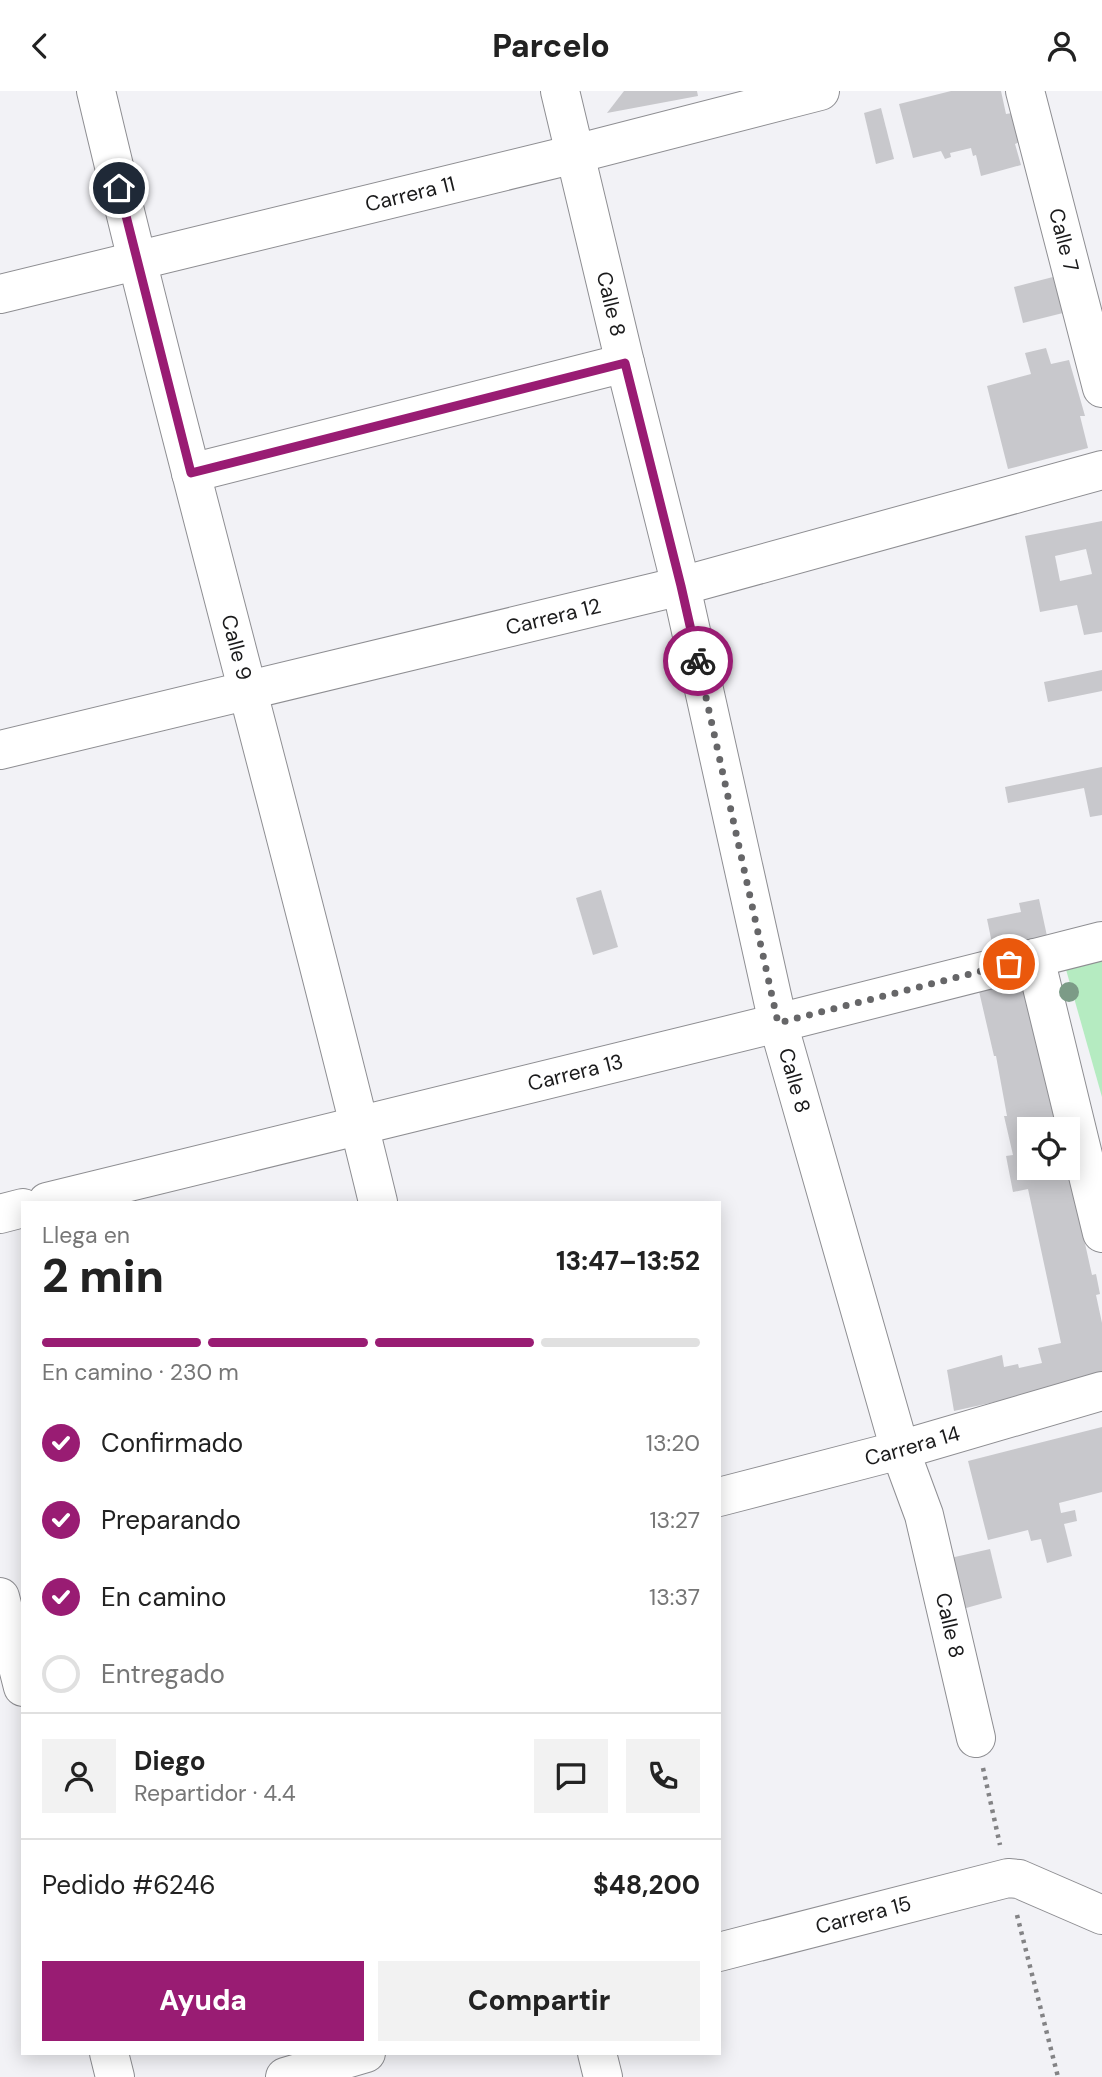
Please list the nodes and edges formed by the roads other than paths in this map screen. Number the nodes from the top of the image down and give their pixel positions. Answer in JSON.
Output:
{"nodes":[{"id":1,"x":96,"y":91,"type":"edge"},
{"id":2,"x":560,"y":91,"type":"edge"},
{"id":3,"x":820,"y":91,"type":"edge"},
{"id":4,"x":1026,"y":91,"type":"edge"},
{"id":5,"x":575,"y":154,"type":"junction"},
{"id":6,"x":136,"y":261,"type":"junction"},
{"id":7,"x":0,"y":294,"type":"edge"},
{"id":8,"x":625,"y":363,"type":"junction"},
{"id":9,"x":1102,"y":389,"type":"edge"},
{"id":10,"x":1102,"y":470,"type":"edge"},
{"id":11,"x":191,"y":473,"type":"junction"},
{"id":12,"x":681,"y":586,"type":"junction"},
{"id":13,"x":249,"y":691,"type":"junction"},
{"id":14,"x":0,"y":750,"type":"edge"},
{"id":15,"x":1102,"y":941,"type":"edge"},
{"id":16,"x":1035,"y":958,"type":"junction"},
{"id":17,"x":778,"y":1023,"type":"junction"},
{"id":18,"x":359,"y":1125,"type":"junction"},
{"id":19,"x":51,"y":1201,"type":"edge"},
{"id":20,"x":378,"y":1201,"type":"edge"},
{"id":21,"x":21,"y":1209,"type":"edge"},
{"id":22,"x":0,"y":1214,"type":"edge"},
{"id":23,"x":1102,"y":1233,"type":"edge"},
{"id":24,"x":1102,"y":1391,"type":"edge"},
{"id":25,"x":900,"y":1450,"type":"junction"},
{"id":26,"x":721,"y":1496,"type":"edge"},
{"id":27,"x":0,"y":1597,"type":"edge"},
{"id":28,"x":16,"y":1677,"type":"edge"},
{"id":29,"x":976,"y":1738,"type":"dead end"},
{"id":30,"x":1102,"y":1915,"type":"edge"},
{"id":31,"x":721,"y":1951,"type":"edge"},
{"id":32,"x":110,"y":2055,"type":"edge"},
{"id":33,"x":359,"y":2055,"type":"edge"},
{"id":34,"x":598,"y":2055,"type":"edge"},
{"id":35,"x":115,"y":2077,"type":"edge"},
{"id":36,"x":285,"y":2077,"type":"edge"},
{"id":37,"x":603,"y":2077,"type":"edge"}],
"edges":[{"from":1,"to":6,"type":"street","name":"Calle 9"},
{"from":2,"to":5,"type":"street","name":"Calle 8"},
{"from":3,"to":5,"type":"street","name":"Carrera 11"},
{"from":4,"to":9,"type":"street","name":"Calle 7"},
{"from":5,"to":6,"type":"street","name":"Carrera 11"},
{"from":5,"to":8,"type":"street","name":"Calle 8"},
{"from":6,"to":7,"type":"street","name":"Carrera 11"},
{"from":6,"to":11,"type":"street","name":"Calle 9"},
{"from":8,"to":11,"type":"street"},
{"from":8,"to":12,"type":"street","name":"Calle 8"},
{"from":10,"to":12,"type":"street","name":"Carrera 12"},
{"from":11,"to":13,"type":"street","name":"Calle 9"},
{"from":12,"to":13,"type":"street","name":"Carrera 12"},
{"from":12,"to":17,"type":"street","name":"Calle 8"},
{"from":13,"to":14,"type":"street","name":"Carrera 12"},
{"from":13,"to":18,"type":"street","name":"Calle 9"},
{"from":15,"to":16,"type":"street","name":"Carrera 13"},
{"from":16,"to":17,"type":"street","name":"Carrera 13"},
{"from":16,"to":23,"type":"street"},
{"from":17,"to":18,"type":"street","name":"Carrera 13"},
{"from":17,"to":25,"type":"street","name":"Calle 8"},
{"from":18,"to":19,"type":"street","name":"Carrera 13"},
{"from":18,"to":20,"type":"street","name":"Calle 9"},
{"from":21,"to":22,"type":"street"},
{"from":24,"to":25,"type":"street","name":"Carrera 14"},
{"from":25,"to":26,"type":"street","name":"Carrera 14"},
{"from":25,"to":29,"type":"street","name":"Calle 8"},
{"from":27,"to":28,"type":"street"},
{"from":30,"to":31,"type":"street","name":"Carrera 15"},
{"from":32,"to":35,"type":"street"},
{"from":33,"to":36,"type":"street"},
{"from":34,"to":37,"type":"street"}]}
